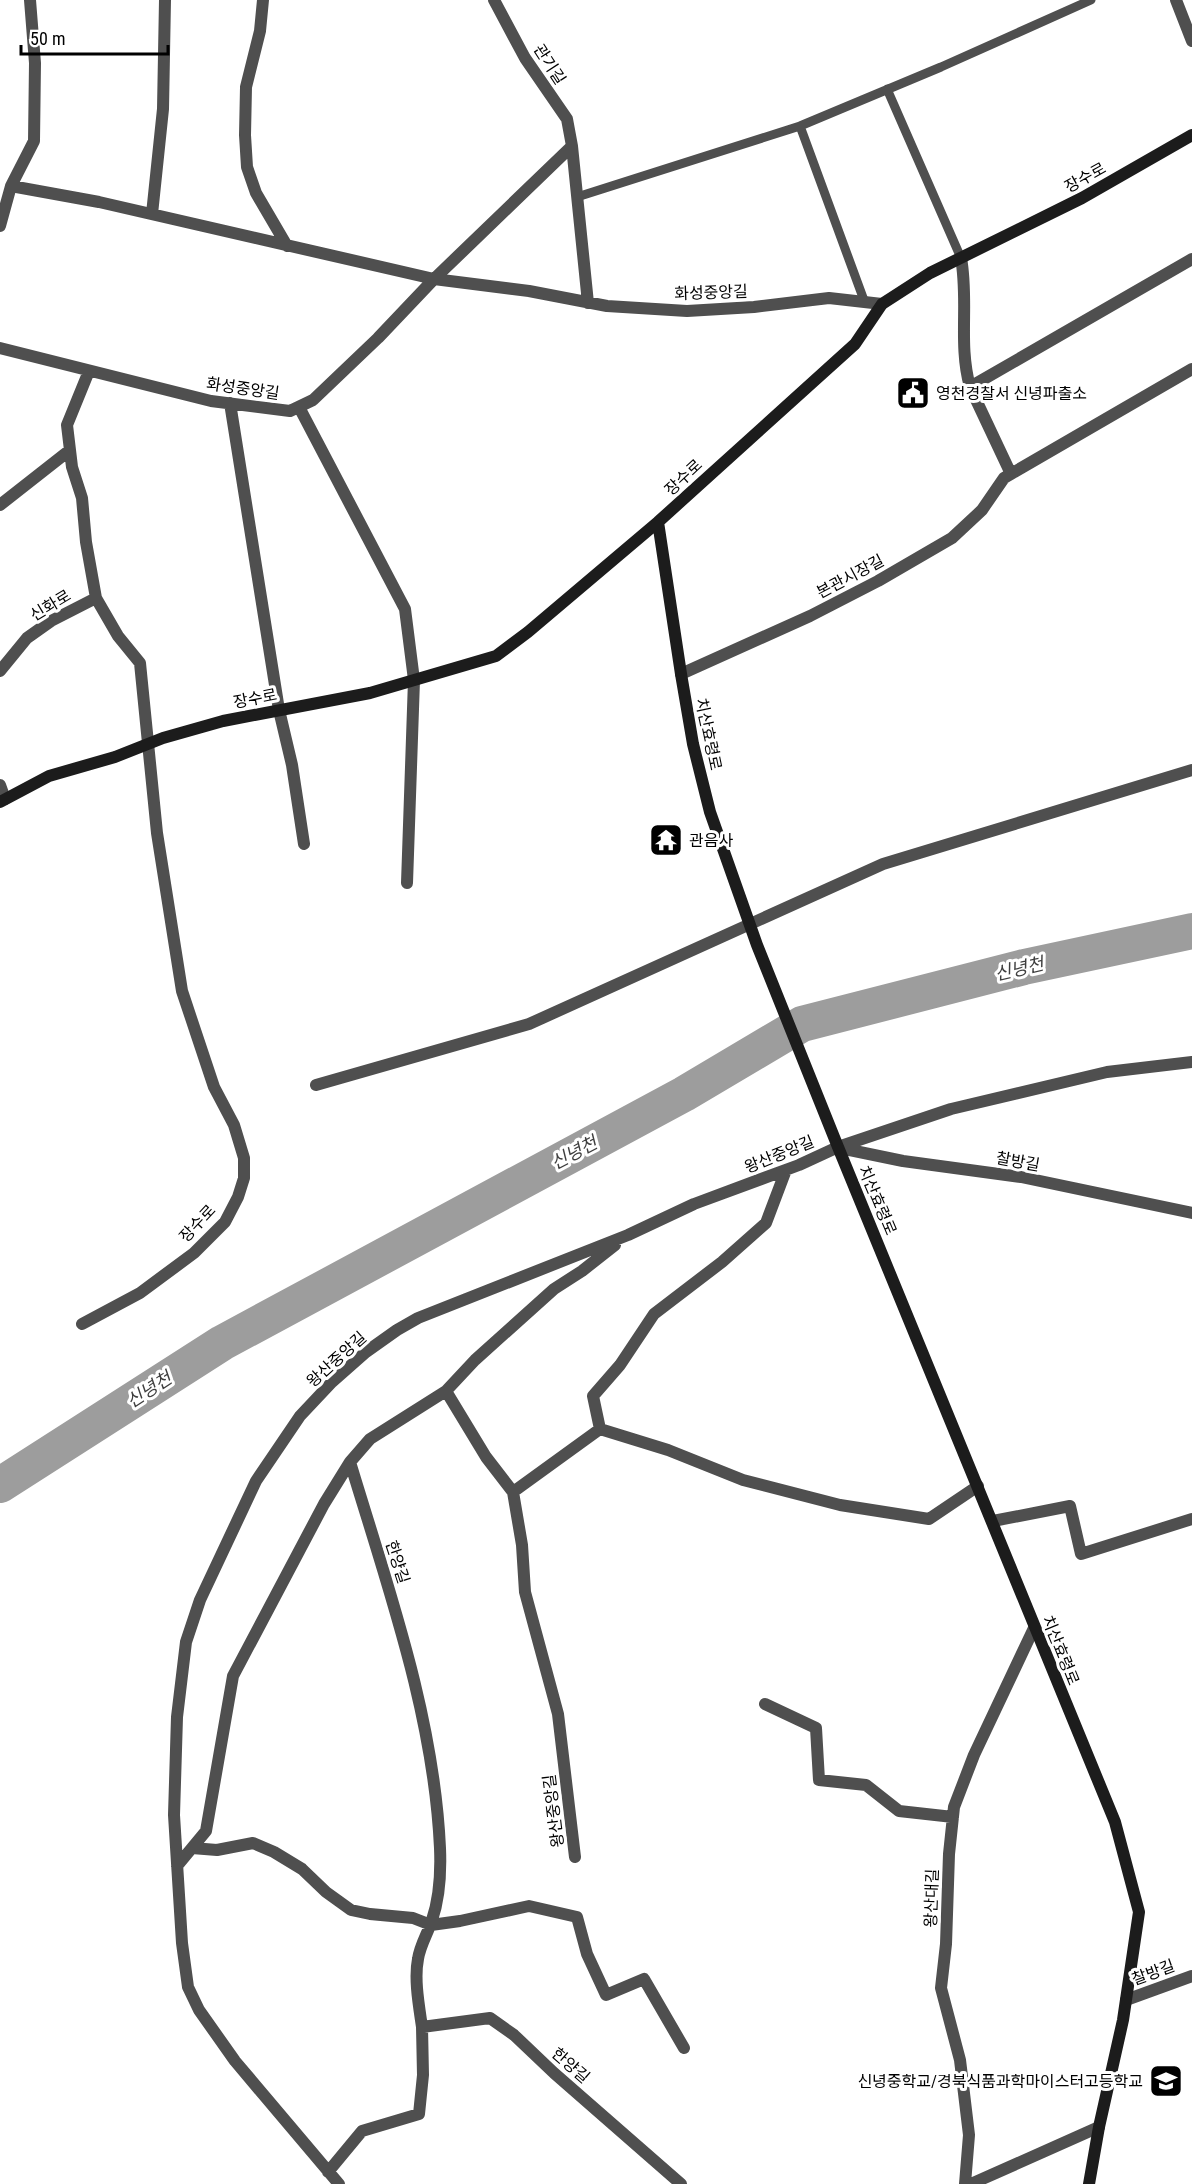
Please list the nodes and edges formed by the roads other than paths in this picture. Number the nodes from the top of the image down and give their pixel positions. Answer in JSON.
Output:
{"nodes":[{"id":1,"x":30,"y":0,"type":"edge"},
{"id":2,"x":165,"y":0,"type":"edge"},
{"id":3,"x":263,"y":0,"type":"edge"},
{"id":4,"x":494,"y":0,"type":"edge"},
{"id":5,"x":1090,"y":0,"type":"edge"},
{"id":6,"x":1176,"y":0,"type":"edge"},
{"id":7,"x":1192,"y":41,"type":"edge"},
{"id":8,"x":887,"y":89,"type":"junction"},
{"id":9,"x":800,"y":126,"type":"junction"},
{"id":10,"x":1192,"y":135,"type":"edge"},
{"id":11,"x":572,"y":146,"type":"junction"},
{"id":12,"x":11,"y":186,"type":"junction"},
{"id":13,"x":577,"y":197,"type":"junction"},
{"id":14,"x":153,"y":214,"type":"junction"},
{"id":15,"x":0,"y":226,"type":"edge"},
{"id":16,"x":286,"y":246,"type":"junction"},
{"id":17,"x":961,"y":258,"type":"junction"},
{"id":18,"x":1192,"y":259,"type":"edge"},
{"id":19,"x":434,"y":279,"type":"junction"},
{"id":20,"x":588,"y":303,"type":"junction"},
{"id":21,"x":865,"y":303,"type":"junction"},
{"id":22,"x":882,"y":304,"type":"junction"},
{"id":23,"x":0,"y":348,"type":"edge"},
{"id":24,"x":1192,"y":369,"type":"edge"},
{"id":25,"x":89,"y":371,"type":"junction"},
{"id":26,"x":970,"y":387,"type":"junction"},
{"id":27,"x":230,"y":403,"type":"junction"},
{"id":28,"x":299,"y":407,"type":"junction"},
{"id":29,"x":70,"y":450,"type":"junction"},
{"id":30,"x":1011,"y":474,"type":"junction"},
{"id":31,"x":0,"y":505,"type":"edge"},
{"id":32,"x":658,"y":522,"type":"junction"},
{"id":33,"x":96,"y":598,"type":"junction"},
{"id":34,"x":0,"y":671,"type":"edge"},
{"id":35,"x":681,"y":674,"type":"junction"},
{"id":36,"x":414,"y":680,"type":"junction"},
{"id":37,"x":279,"y":710,"type":"junction"},
{"id":38,"x":148,"y":744,"type":"junction"},
{"id":39,"x":1192,"y":770,"type":"edge"},
{"id":40,"x":0,"y":784,"type":"edge"},
{"id":41,"x":3,"y":800,"type":"edge"},
{"id":42,"x":304,"y":844,"type":"dead end"},
{"id":43,"x":407,"y":883,"type":"dead end"},
{"id":44,"x":750,"y":925,"type":"junction"},
{"id":45,"x":1192,"y":1062,"type":"edge"},
{"id":46,"x":316,"y":1085,"type":"dead end"},
{"id":47,"x":838,"y":1147,"type":"junction"},
{"id":48,"x":786,"y":1170,"type":"junction"},
{"id":49,"x":1192,"y":1213,"type":"edge"},
{"id":50,"x":628,"y":1235,"type":"junction"},
{"id":51,"x":82,"y":1324,"type":"dead end"},
{"id":52,"x":446,"y":1391,"type":"junction"},
{"id":53,"x":600,"y":1429,"type":"junction"},
{"id":54,"x":350,"y":1462,"type":"junction"},
{"id":55,"x":978,"y":1486,"type":"junction"},
{"id":56,"x":513,"y":1492,"type":"junction"},
{"id":57,"x":1192,"y":1519,"type":"edge"},
{"id":58,"x":993,"y":1521,"type":"junction"},
{"id":59,"x":1034,"y":1628,"type":"junction"},
{"id":60,"x":765,"y":1704,"type":"dead end"},
{"id":61,"x":952,"y":1817,"type":"junction"},
{"id":62,"x":192,"y":1848,"type":"junction"},
{"id":63,"x":575,"y":1857,"type":"dead end"},
{"id":64,"x":177,"y":1866,"type":"junction"},
{"id":65,"x":431,"y":1924,"type":"junction"},
{"id":66,"x":1192,"y":1976,"type":"edge"},
{"id":67,"x":1126,"y":2000,"type":"junction"},
{"id":68,"x":422,"y":2027,"type":"junction"},
{"id":69,"x":684,"y":2048,"type":"dead end"},
{"id":70,"x":1099,"y":2127,"type":"junction"},
{"id":71,"x":328,"y":2172,"type":"junction"},
{"id":72,"x":339,"y":2184,"type":"edge"},
{"id":73,"x":681,"y":2184,"type":"edge"},
{"id":74,"x":965,"y":2184,"type":"edge"},
{"id":75,"x":971,"y":2184,"type":"edge"},
{"id":76,"x":1089,"y":2184,"type":"edge"}],
"edges":[{"from":1,"to":12,"type":"street"},
{"from":2,"to":14,"type":"street"},
{"from":3,"to":16,"type":"street"},
{"from":4,"to":11,"type":"street","name":"관기길"},
{"from":5,"to":8,"type":"lane"},
{"from":6,"to":7,"type":"street"},
{"from":8,"to":9,"type":"lane"},
{"from":8,"to":17,"type":"lane"},
{"from":9,"to":13,"type":"lane"},
{"from":9,"to":21,"type":"lane"},
{"from":10,"to":17,"type":"main road","name":"장수로"},
{"from":11,"to":13,"type":"street","name":"관기길"},
{"from":11,"to":19,"type":"street"},
{"from":12,"to":14,"type":"street","name":"화성중앙길"},
{"from":12,"to":15,"type":"street"},
{"from":13,"to":20,"type":"street","name":"관기길"},
{"from":14,"to":16,"type":"street","name":"화성중앙길"},
{"from":16,"to":19,"type":"street","name":"화성중앙길"},
{"from":17,"to":22,"type":"main road","name":"장수로"},
{"from":17,"to":26,"type":"street"},
{"from":18,"to":26,"type":"street"},
{"from":19,"to":20,"type":"street","name":"화성중앙길"},
{"from":19,"to":28,"type":"street","name":"화성중앙길"},
{"from":20,"to":21,"type":"street","name":"화성중앙길"},
{"from":21,"to":22,"type":"street","name":"화성중앙길"},
{"from":22,"to":32,"type":"main road","name":"장수로"},
{"from":23,"to":25,"type":"street","name":"화성중앙길"},
{"from":24,"to":30,"type":"street","name":"본관시장길"},
{"from":25,"to":27,"type":"street","name":"화성중앙길"},
{"from":25,"to":29,"type":"street","name":"장수로"},
{"from":26,"to":30,"type":"street"},
{"from":27,"to":28,"type":"street","name":"화성중앙길"},
{"from":27,"to":37,"type":"street"},
{"from":28,"to":36,"type":"street"},
{"from":29,"to":31,"type":"street"},
{"from":29,"to":33,"type":"street","name":"장수로"},
{"from":30,"to":35,"type":"street","name":"본관시장길"},
{"from":32,"to":35,"type":"main road","name":"치산효령로"},
{"from":32,"to":36,"type":"main road","name":"장수로"},
{"from":33,"to":34,"type":"street","name":"신화로"},
{"from":33,"to":38,"type":"street","name":"장수로"},
{"from":35,"to":44,"type":"main road","name":"치산효령로"},
{"from":36,"to":37,"type":"main road","name":"장수로"},
{"from":36,"to":43,"type":"street"},
{"from":37,"to":38,"type":"main road","name":"장수로"},
{"from":37,"to":42,"type":"street"},
{"from":38,"to":41,"type":"main road","name":"장수로"},
{"from":38,"to":51,"type":"street","name":"장수로"},
{"from":39,"to":44,"type":"street"},
{"from":40,"to":41,"type":"street"},
{"from":44,"to":46,"type":"street"},
{"from":44,"to":47,"type":"main road","name":"치산효령로"},
{"from":45,"to":47,"type":"street","name":"왕산중앙길"},
{"from":47,"to":48,"type":"street","name":"왕산중앙길"},
{"from":47,"to":49,"type":"street","name":"찰방길"},
{"from":47,"to":55,"type":"main road","name":"치산효령로"},
{"from":48,"to":50,"type":"street","name":"왕산중앙길"},
{"from":48,"to":53,"type":"street"},
{"from":50,"to":52,"type":"street"},
{"from":50,"to":64,"type":"street","name":"왕산중앙길"},
{"from":52,"to":54,"type":"street"},
{"from":52,"to":56,"type":"street","name":"왕산중앙길"},
{"from":53,"to":55,"type":"street"},
{"from":53,"to":56,"type":"street"},
{"from":54,"to":62,"type":"street"},
{"from":54,"to":65,"type":"street","name":"한양길"},
{"from":55,"to":58,"type":"main road","name":"치산효령로"},
{"from":56,"to":63,"type":"street","name":"왕산중앙길"},
{"from":57,"to":58,"type":"street"},
{"from":58,"to":59,"type":"main road","name":"치산효령로"},
{"from":59,"to":61,"type":"street","name":"왕산대길"},
{"from":59,"to":67,"type":"main road","name":"치산효령로"},
{"from":60,"to":61,"type":"street"},
{"from":61,"to":74,"type":"street","name":"왕산대길"},
{"from":62,"to":64,"type":"street"},
{"from":62,"to":65,"type":"street"},
{"from":64,"to":71,"type":"street","name":"왕산중앙길"},
{"from":65,"to":68,"type":"street","name":"한양길"},
{"from":65,"to":69,"type":"street"},
{"from":66,"to":67,"type":"street","name":"찰방길"},
{"from":67,"to":70,"type":"main road","name":"치산효령로"},
{"from":68,"to":71,"type":"street","name":"한양길"},
{"from":68,"to":73,"type":"street","name":"한양길"},
{"from":70,"to":75,"type":"street"},
{"from":70,"to":76,"type":"main road","name":"치산효령로"},
{"from":71,"to":72,"type":"street","name":"왕산중앙길"}]}
